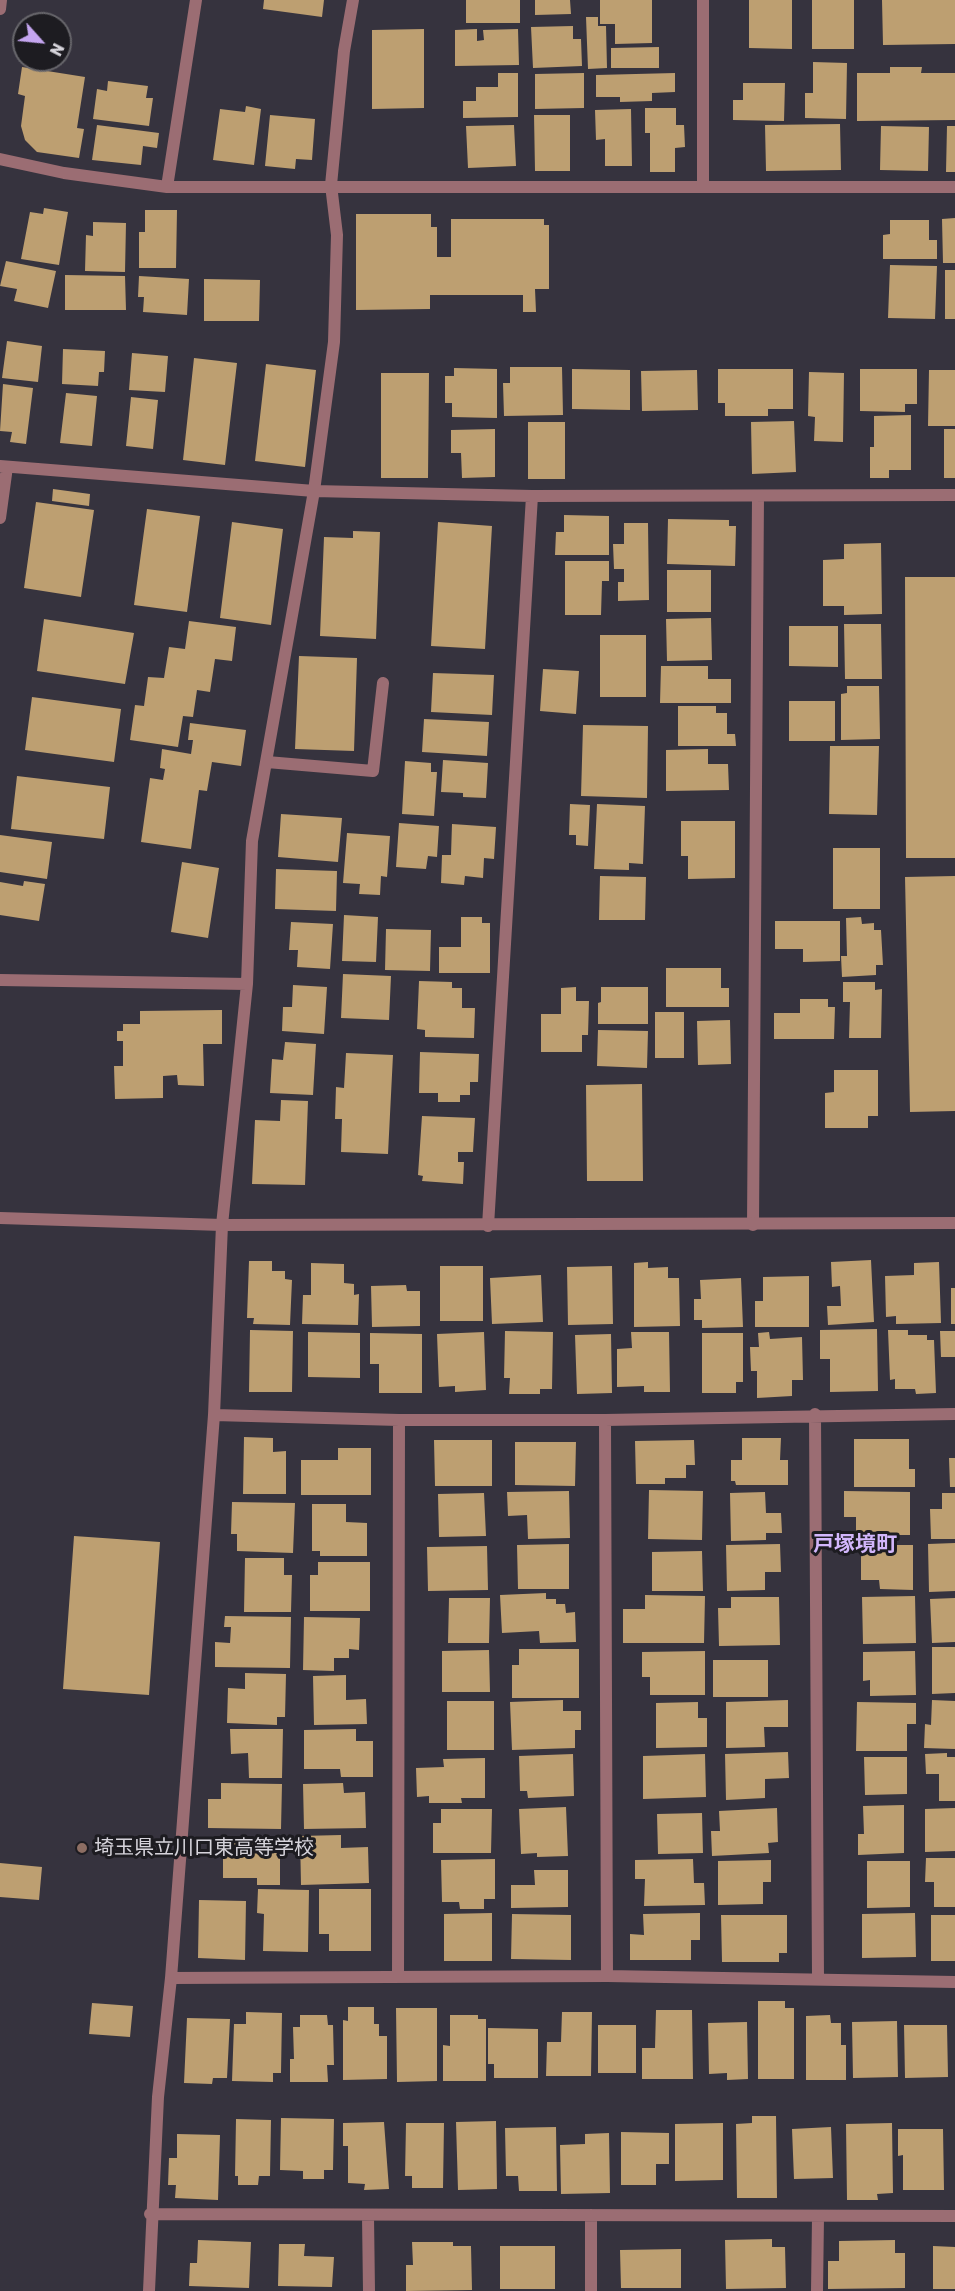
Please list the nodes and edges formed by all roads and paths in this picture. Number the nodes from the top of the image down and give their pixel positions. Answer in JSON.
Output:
{"nodes":[{"id":1,"x":1,"y":0,"type":"edge"},
{"id":2,"x":196,"y":0,"type":"edge"},
{"id":3,"x":353,"y":0,"type":"edge"},
{"id":4,"x":703,"y":0,"type":"edge"},
{"id":5,"x":0,"y":9,"type":"edge"},
{"id":6,"x":0,"y":159,"type":"edge"},
{"id":7,"x":331,"y":185,"type":"junction"},
{"id":8,"x":703,"y":185,"type":"junction"},
{"id":9,"x":955,"y":187,"type":"edge"},
{"id":10,"x":167,"y":188,"type":"junction"},
{"id":11,"x":4,"y":467,"type":"edge"},
{"id":12,"x":314,"y":491,"type":"junction"},
{"id":13,"x":758,"y":495,"type":"junction"},
{"id":14,"x":955,"y":495,"type":"edge"},
{"id":15,"x":532,"y":496,"type":"junction"},
{"id":16,"x":0,"y":518,"type":"edge"},
{"id":17,"x":383,"y":683,"type":"dead end"},
{"id":18,"x":267,"y":762,"type":"junction"},
{"id":19,"x":0,"y":980,"type":"edge"},
{"id":20,"x":247,"y":984,"type":"junction"},
{"id":21,"x":0,"y":1218,"type":"edge"},
{"id":22,"x":955,"y":1223,"type":"edge"},
{"id":23,"x":222,"y":1225,"type":"junction"},
{"id":24,"x":488,"y":1226,"type":"junction"},
{"id":25,"x":753,"y":1226,"type":"junction"},
{"id":26,"x":815,"y":1414,"type":"junction"},
{"id":27,"x":955,"y":1414,"type":"edge"},
{"id":28,"x":214,"y":1415,"type":"junction"},
{"id":29,"x":399,"y":1420,"type":"junction"},
{"id":30,"x":605,"y":1420,"type":"junction"},
{"id":31,"x":398,"y":1976,"type":"junction"},
{"id":32,"x":607,"y":1976,"type":"junction"},
{"id":33,"x":171,"y":1978,"type":"junction"},
{"id":34,"x":818,"y":1978,"type":"junction"},
{"id":35,"x":955,"y":1982,"type":"edge"},
{"id":36,"x":150,"y":2214,"type":"junction"},
{"id":37,"x":591,"y":2215,"type":"junction"},
{"id":38,"x":368,"y":2216,"type":"junction"},
{"id":39,"x":955,"y":2216,"type":"edge"},
{"id":40,"x":818,"y":2217,"type":"junction"},
{"id":41,"x":149,"y":2291,"type":"edge"},
{"id":42,"x":369,"y":2291,"type":"edge"},
{"id":43,"x":591,"y":2291,"type":"edge"},
{"id":44,"x":817,"y":2291,"type":"edge"}],
"edges":[{"from":1,"to":5,"type":"street"},
{"from":2,"to":10,"type":"street"},
{"from":3,"to":7,"type":"street"},
{"from":4,"to":8,"type":"street"},
{"from":6,"to":10,"type":"street"},
{"from":7,"to":8,"type":"street"},
{"from":7,"to":10,"type":"street"},
{"from":7,"to":12,"type":"street"},
{"from":8,"to":9,"type":"street"},
{"from":11,"to":12,"type":"street"},
{"from":11,"to":16,"type":"street"},
{"from":12,"to":15,"type":"street"},
{"from":12,"to":18,"type":"street"},
{"from":13,"to":14,"type":"street"},
{"from":13,"to":15,"type":"street"},
{"from":13,"to":25,"type":"street"},
{"from":15,"to":24,"type":"street"},
{"from":17,"to":18,"type":"street"},
{"from":18,"to":20,"type":"street"},
{"from":19,"to":20,"type":"street"},
{"from":20,"to":23,"type":"street"},
{"from":21,"to":23,"type":"street"},
{"from":22,"to":25,"type":"street"},
{"from":23,"to":24,"type":"street"},
{"from":23,"to":28,"type":"street"},
{"from":24,"to":25,"type":"street"},
{"from":26,"to":27,"type":"street"},
{"from":26,"to":30,"type":"street"},
{"from":26,"to":34,"type":"street"},
{"from":28,"to":29,"type":"street"},
{"from":28,"to":33,"type":"street"},
{"from":29,"to":30,"type":"street"},
{"from":29,"to":31,"type":"street"},
{"from":30,"to":32,"type":"street"},
{"from":31,"to":32,"type":"street"},
{"from":31,"to":33,"type":"street"},
{"from":32,"to":34,"type":"street"},
{"from":33,"to":36,"type":"street"},
{"from":34,"to":35,"type":"street"},
{"from":36,"to":38,"type":"street"},
{"from":36,"to":41,"type":"street"},
{"from":37,"to":38,"type":"street"},
{"from":37,"to":40,"type":"street"},
{"from":37,"to":43,"type":"street"},
{"from":38,"to":42,"type":"street"},
{"from":39,"to":40,"type":"street"},
{"from":40,"to":44,"type":"street"}]}
